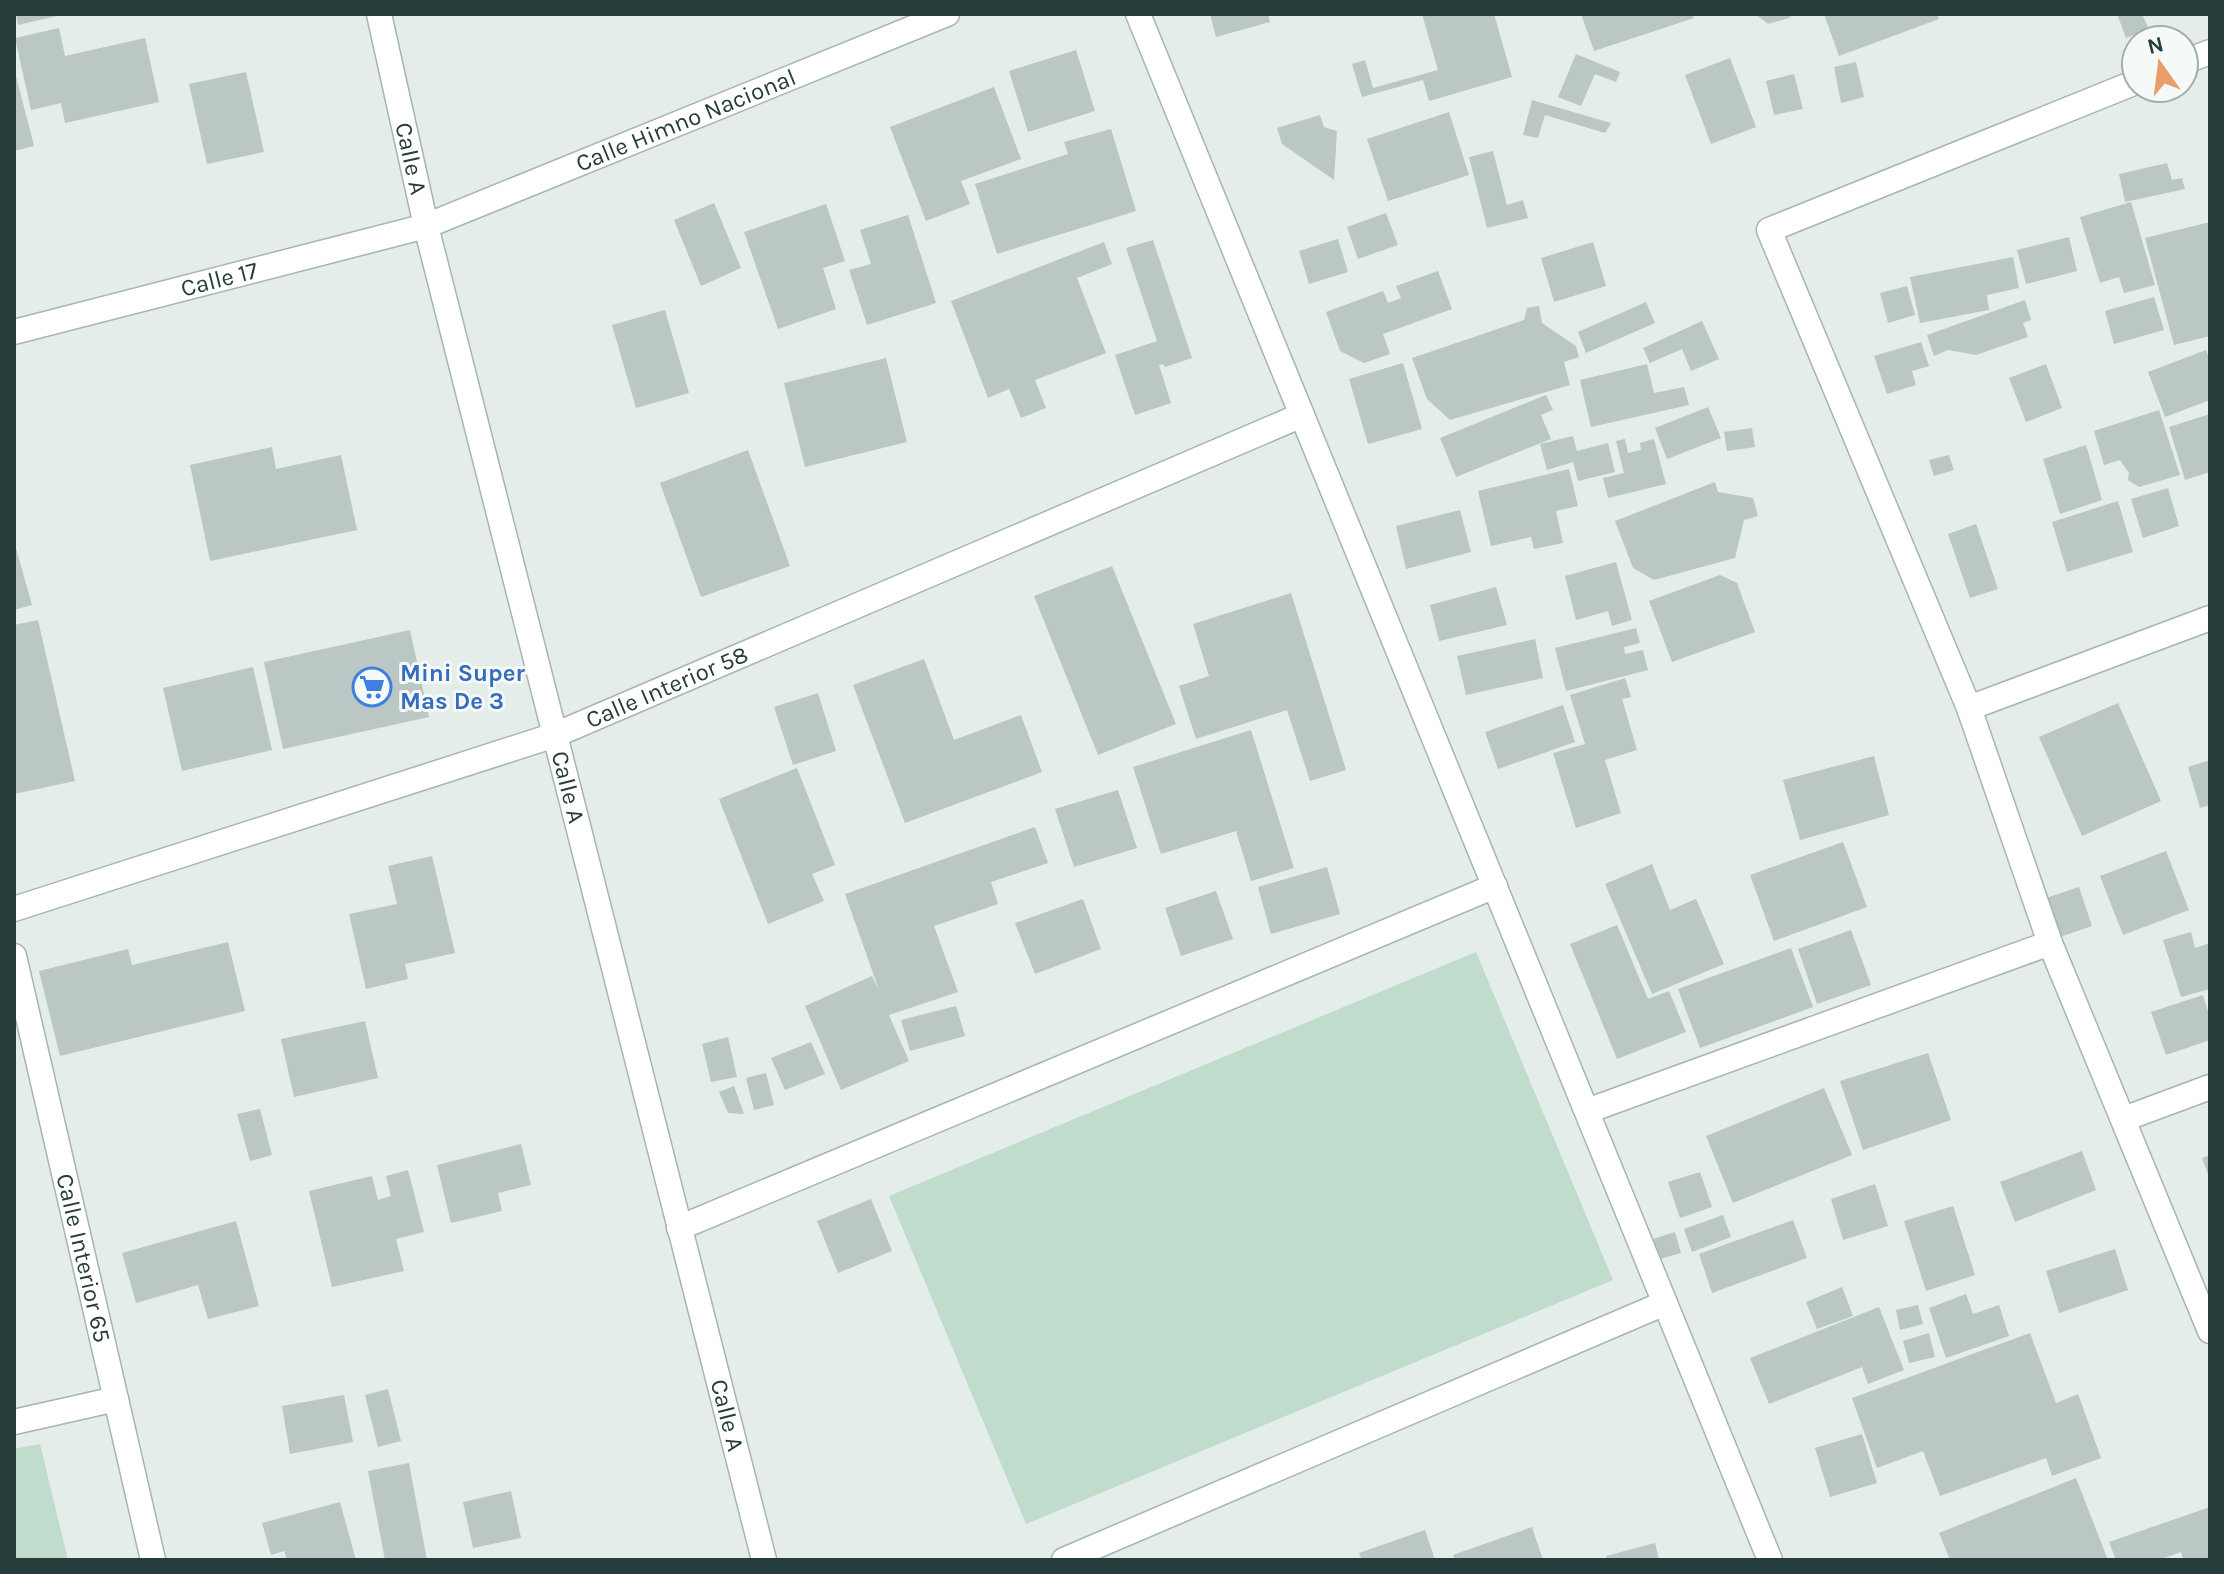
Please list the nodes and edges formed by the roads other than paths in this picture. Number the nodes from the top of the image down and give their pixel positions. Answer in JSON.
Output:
{"nodes":[{"id":1,"x":379,"y":14,"type":"edge"},
{"id":2,"x":947,"y":14,"type":"edge"},
{"id":3,"x":1138,"y":14,"type":"edge"},
{"id":4,"x":2120,"y":88,"type":"edge"},
{"id":5,"x":426,"y":226,"type":"junction"},
{"id":6,"x":14,"y":332,"type":"edge"},
{"id":7,"x":1302,"y":415,"type":"junction"},
{"id":8,"x":2210,"y":618,"type":"edge"},
{"id":9,"x":1969,"y":708,"type":"junction"},
{"id":10,"x":555,"y":735,"type":"junction"},
{"id":11,"x":1495,"y":886,"type":"junction"},
{"id":12,"x":14,"y":909,"type":"edge"},
{"id":13,"x":2050,"y":943,"type":"junction"},
{"id":14,"x":14,"y":956,"type":"edge"},
{"id":15,"x":2210,"y":1087,"type":"edge"},
{"id":16,"x":1587,"y":1111,"type":"junction"},
{"id":17,"x":2124,"y":1119,"type":"junction"},
{"id":18,"x":679,"y":1228,"type":"junction"},
{"id":19,"x":1665,"y":1303,"type":"junction"},
{"id":20,"x":2210,"y":1331,"type":"edge"},
{"id":21,"x":116,"y":1399,"type":"junction"},
{"id":22,"x":14,"y":1422,"type":"edge"},
{"id":23,"x":153,"y":1560,"type":"edge"},
{"id":24,"x":764,"y":1560,"type":"edge"},
{"id":25,"x":1064,"y":1560,"type":"edge"},
{"id":26,"x":1770,"y":1560,"type":"edge"}],
"edges":[{"from":1,"to":5,"type":"street","name":"Calle A"},
{"from":2,"to":5,"type":"street","name":"Calle Himno Nacional"},
{"from":3,"to":7,"type":"street"},
{"from":4,"to":9,"type":"street"},
{"from":5,"to":6,"type":"street","name":"Calle 17"},
{"from":5,"to":10,"type":"street","name":"Calle A"},
{"from":7,"to":10,"type":"street","name":"Calle Interior 58"},
{"from":7,"to":11,"type":"street"},
{"from":8,"to":9,"type":"street"},
{"from":9,"to":13,"type":"street"},
{"from":10,"to":12,"type":"street","name":"Calle Interior 58"},
{"from":10,"to":18,"type":"street","name":"Calle A"},
{"from":11,"to":16,"type":"street"},
{"from":11,"to":18,"type":"street"},
{"from":13,"to":16,"type":"street"},
{"from":13,"to":17,"type":"street"},
{"from":14,"to":21,"type":"street","name":"Calle Interior 65"},
{"from":15,"to":17,"type":"street"},
{"from":16,"to":19,"type":"street"},
{"from":17,"to":20,"type":"street"},
{"from":18,"to":24,"type":"street","name":"Calle A"},
{"from":19,"to":25,"type":"street"},
{"from":19,"to":26,"type":"street"},
{"from":21,"to":22,"type":"street"},
{"from":21,"to":23,"type":"street","name":"Calle Interior 65"}]}
